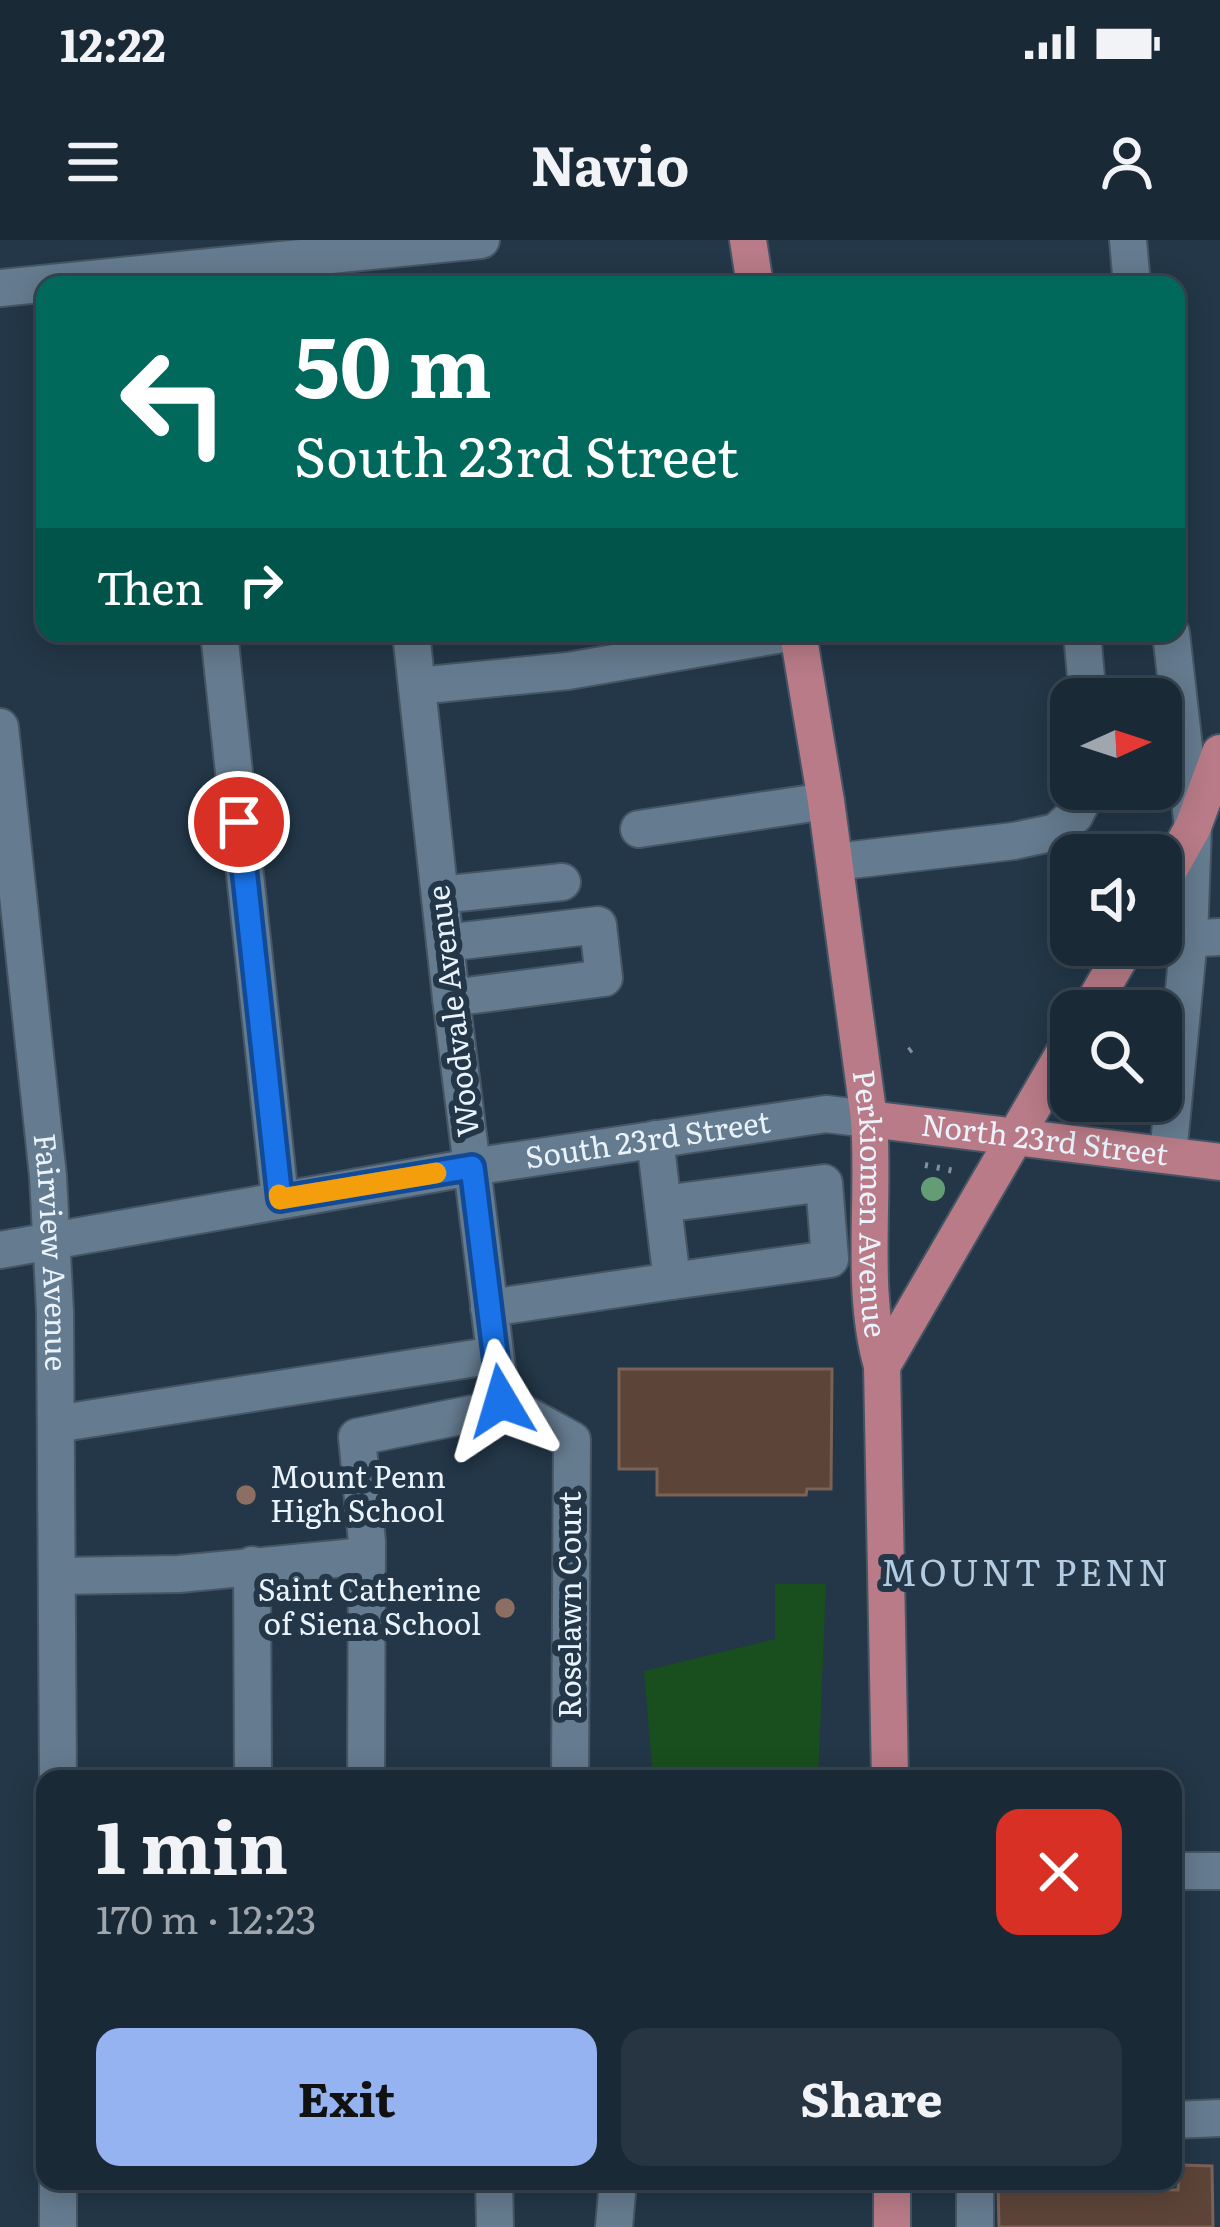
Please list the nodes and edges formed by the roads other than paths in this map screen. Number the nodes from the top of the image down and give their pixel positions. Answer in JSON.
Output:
{"nodes":[{"id":1,"x":481,"y":240,"type":"edge"},
{"id":2,"x":748,"y":240,"type":"edge"},
{"id":3,"x":1128,"y":240,"type":"edge"},
{"id":4,"x":366,"y":259,"type":"edge"},
{"id":5,"x":179,"y":266,"type":"edge"},
{"id":6,"x":98,"y":276,"type":"edge"},
{"id":7,"x":753,"y":276,"type":"edge"},
{"id":8,"x":1131,"y":276,"type":"edge"},
{"id":9,"x":36,"y":284,"type":"edge"},
{"id":10,"x":0,"y":288,"type":"edge"},
{"id":11,"x":220,"y":642,"type":"edge"},
{"id":12,"x":412,"y":642,"type":"edge"},
{"id":13,"x":736,"y":642,"type":"edge"},
{"id":14,"x":800,"y":642,"type":"edge"},
{"id":15,"x":1083,"y":642,"type":"edge"},
{"id":16,"x":1172,"y":642,"type":"edge"},
{"id":17,"x":1086,"y":678,"type":"edge"},
{"id":18,"x":417,"y":686,"type":"junction"},
{"id":19,"x":0,"y":727,"type":"edge"},
{"id":20,"x":1217,"y":767,"type":"edge"},
{"id":21,"x":826,"y":801,"type":"junction"},
{"id":22,"x":1078,"y":810,"type":"edge"},
{"id":23,"x":1193,"y":827,"type":"junction"},
{"id":24,"x":639,"y":829,"type":"dead end"},
{"id":25,"x":1182,"y":847,"type":"edge"},
{"id":26,"x":835,"y":862,"type":"junction"},
{"id":27,"x":562,"y":882,"type":"dead end"},
{"id":28,"x":440,"y":895,"type":"junction"},
{"id":29,"x":1190,"y":938,"type":"edge"},
{"id":30,"x":445,"y":943,"type":"junction"},
{"id":31,"x":451,"y":998,"type":"junction"},
{"id":32,"x":1050,"y":1077,"type":"edge"},
{"id":33,"x":869,"y":1120,"type":"junction"},
{"id":34,"x":1015,"y":1137,"type":"junction"},
{"id":35,"x":655,"y":1139,"type":"junction"},
{"id":36,"x":1168,"y":1155,"type":"junction"},
{"id":37,"x":1220,"y":1162,"type":"edge"},
{"id":38,"x":472,"y":1167,"type":"junction"},
{"id":39,"x":280,"y":1199,"type":"junction"},
{"id":40,"x":663,"y":1204,"type":"junction"},
{"id":41,"x":51,"y":1239,"type":"junction"},
{"id":42,"x":0,"y":1250,"type":"edge"},
{"id":43,"x":672,"y":1281,"type":"junction"},
{"id":44,"x":489,"y":1308,"type":"junction"},
{"id":45,"x":495,"y":1355,"type":"junction"},
{"id":46,"x":882,"y":1366,"type":"junction"},
{"id":47,"x":501,"y":1401,"type":"junction"},
{"id":48,"x":56,"y":1424,"type":"junction"},
{"id":49,"x":366,"y":1556,"type":"junction"},
{"id":50,"x":252,"y":1565,"type":"junction"},
{"id":51,"x":57,"y":1576,"type":"junction"},
{"id":52,"x":58,"y":1770,"type":"edge"},
{"id":53,"x":253,"y":1770,"type":"edge"},
{"id":54,"x":366,"y":1770,"type":"edge"},
{"id":55,"x":570,"y":1770,"type":"edge"},
{"id":56,"x":890,"y":1770,"type":"edge"},
{"id":57,"x":1182,"y":1871,"type":"edge"},
{"id":58,"x":1220,"y":1871,"type":"edge"},
{"id":59,"x":1220,"y":2118,"type":"edge"},
{"id":60,"x":1182,"y":2120,"type":"edge"},
{"id":61,"x":58,"y":2190,"type":"edge"},
{"id":62,"x":494,"y":2190,"type":"edge"},
{"id":63,"x":617,"y":2190,"type":"edge"},
{"id":64,"x":892,"y":2190,"type":"edge"},
{"id":65,"x":975,"y":2190,"type":"edge"},
{"id":66,"x":58,"y":2227,"type":"edge"},
{"id":67,"x":495,"y":2227,"type":"edge"},
{"id":68,"x":614,"y":2227,"type":"edge"},
{"id":69,"x":892,"y":2227,"type":"edge"},
{"id":70,"x":975,"y":2227,"type":"edge"}],
"edges":[{"from":1,"to":4,"type":"street"},
{"from":2,"to":7,"type":"main road"},
{"from":3,"to":8,"type":"street"},
{"from":4,"to":5,"type":"street"},
{"from":5,"to":6,"type":"street"},
{"from":9,"to":10,"type":"street"},
{"from":11,"to":39,"type":"street"},
{"from":12,"to":18,"type":"street","name":"Woodvale Avenue"},
{"from":13,"to":18,"type":"street"},
{"from":14,"to":21,"type":"main road","name":"Perkiomen Avenue"},
{"from":15,"to":17,"type":"street"},
{"from":16,"to":23,"type":"street"},
{"from":18,"to":28,"type":"street","name":"Woodvale Avenue"},
{"from":19,"to":41,"type":"street","name":"Fairview Avenue"},
{"from":20,"to":23,"type":"main road"},
{"from":21,"to":24,"type":"street"},
{"from":21,"to":26,"type":"main road","name":"Perkiomen Avenue"},
{"from":22,"to":26,"type":"street"},
{"from":23,"to":25,"type":"main road"},
{"from":23,"to":29,"type":"street"},
{"from":26,"to":33,"type":"main road","name":"Perkiomen Avenue"},
{"from":27,"to":28,"type":"street"},
{"from":28,"to":30,"type":"street","name":"Woodvale Avenue"},
{"from":29,"to":36,"type":"street"},
{"from":30,"to":31,"type":"street","name":"Woodvale Avenue"},
{"from":30,"to":31,"type":"street"},
{"from":31,"to":38,"type":"street","name":"Woodvale Avenue"},
{"from":32,"to":34,"type":"main road"},
{"from":33,"to":34,"type":"main road","name":"North 23rd Street"},
{"from":33,"to":35,"type":"street","name":"South 23rd Street"},
{"from":33,"to":46,"type":"main road","name":"Perkiomen Avenue"},
{"from":34,"to":36,"type":"main road","name":"North 23rd Street"},
{"from":34,"to":46,"type":"main road"},
{"from":35,"to":38,"type":"street","name":"South 23rd Street"},
{"from":35,"to":40,"type":"street"},
{"from":36,"to":37,"type":"main road","name":"North 23rd Street"},
{"from":38,"to":39,"type":"street","name":"South 23rd Street"},
{"from":38,"to":44,"type":"street","name":"Woodvale Avenue"},
{"from":39,"to":41,"type":"street","name":"South 23rd Street"},
{"from":40,"to":43,"type":"street"},
{"from":40,"to":43,"type":"street"},
{"from":41,"to":42,"type":"street","name":"South 23rd Street"},
{"from":41,"to":48,"type":"street","name":"Fairview Avenue"},
{"from":43,"to":44,"type":"street"},
{"from":44,"to":45,"type":"street","name":"Woodvale Avenue"},
{"from":45,"to":47,"type":"street","name":"Woodvale Avenue"},
{"from":45,"to":48,"type":"street"},
{"from":46,"to":56,"type":"main road","name":"Perkiomen Avenue"},
{"from":47,"to":49,"type":"street"},
{"from":47,"to":55,"type":"street","name":"Roselawn Court"},
{"from":48,"to":51,"type":"street","name":"Fairview Avenue"},
{"from":49,"to":50,"type":"street"},
{"from":49,"to":54,"type":"street"},
{"from":50,"to":51,"type":"street"},
{"from":50,"to":53,"type":"street"},
{"from":51,"to":52,"type":"street","name":"Fairview Avenue"},
{"from":57,"to":58,"type":"street"},
{"from":59,"to":60,"type":"street"},
{"from":61,"to":66,"type":"street"},
{"from":62,"to":67,"type":"street"},
{"from":63,"to":68,"type":"street"},
{"from":64,"to":69,"type":"main road"},
{"from":65,"to":70,"type":"street"}]}
